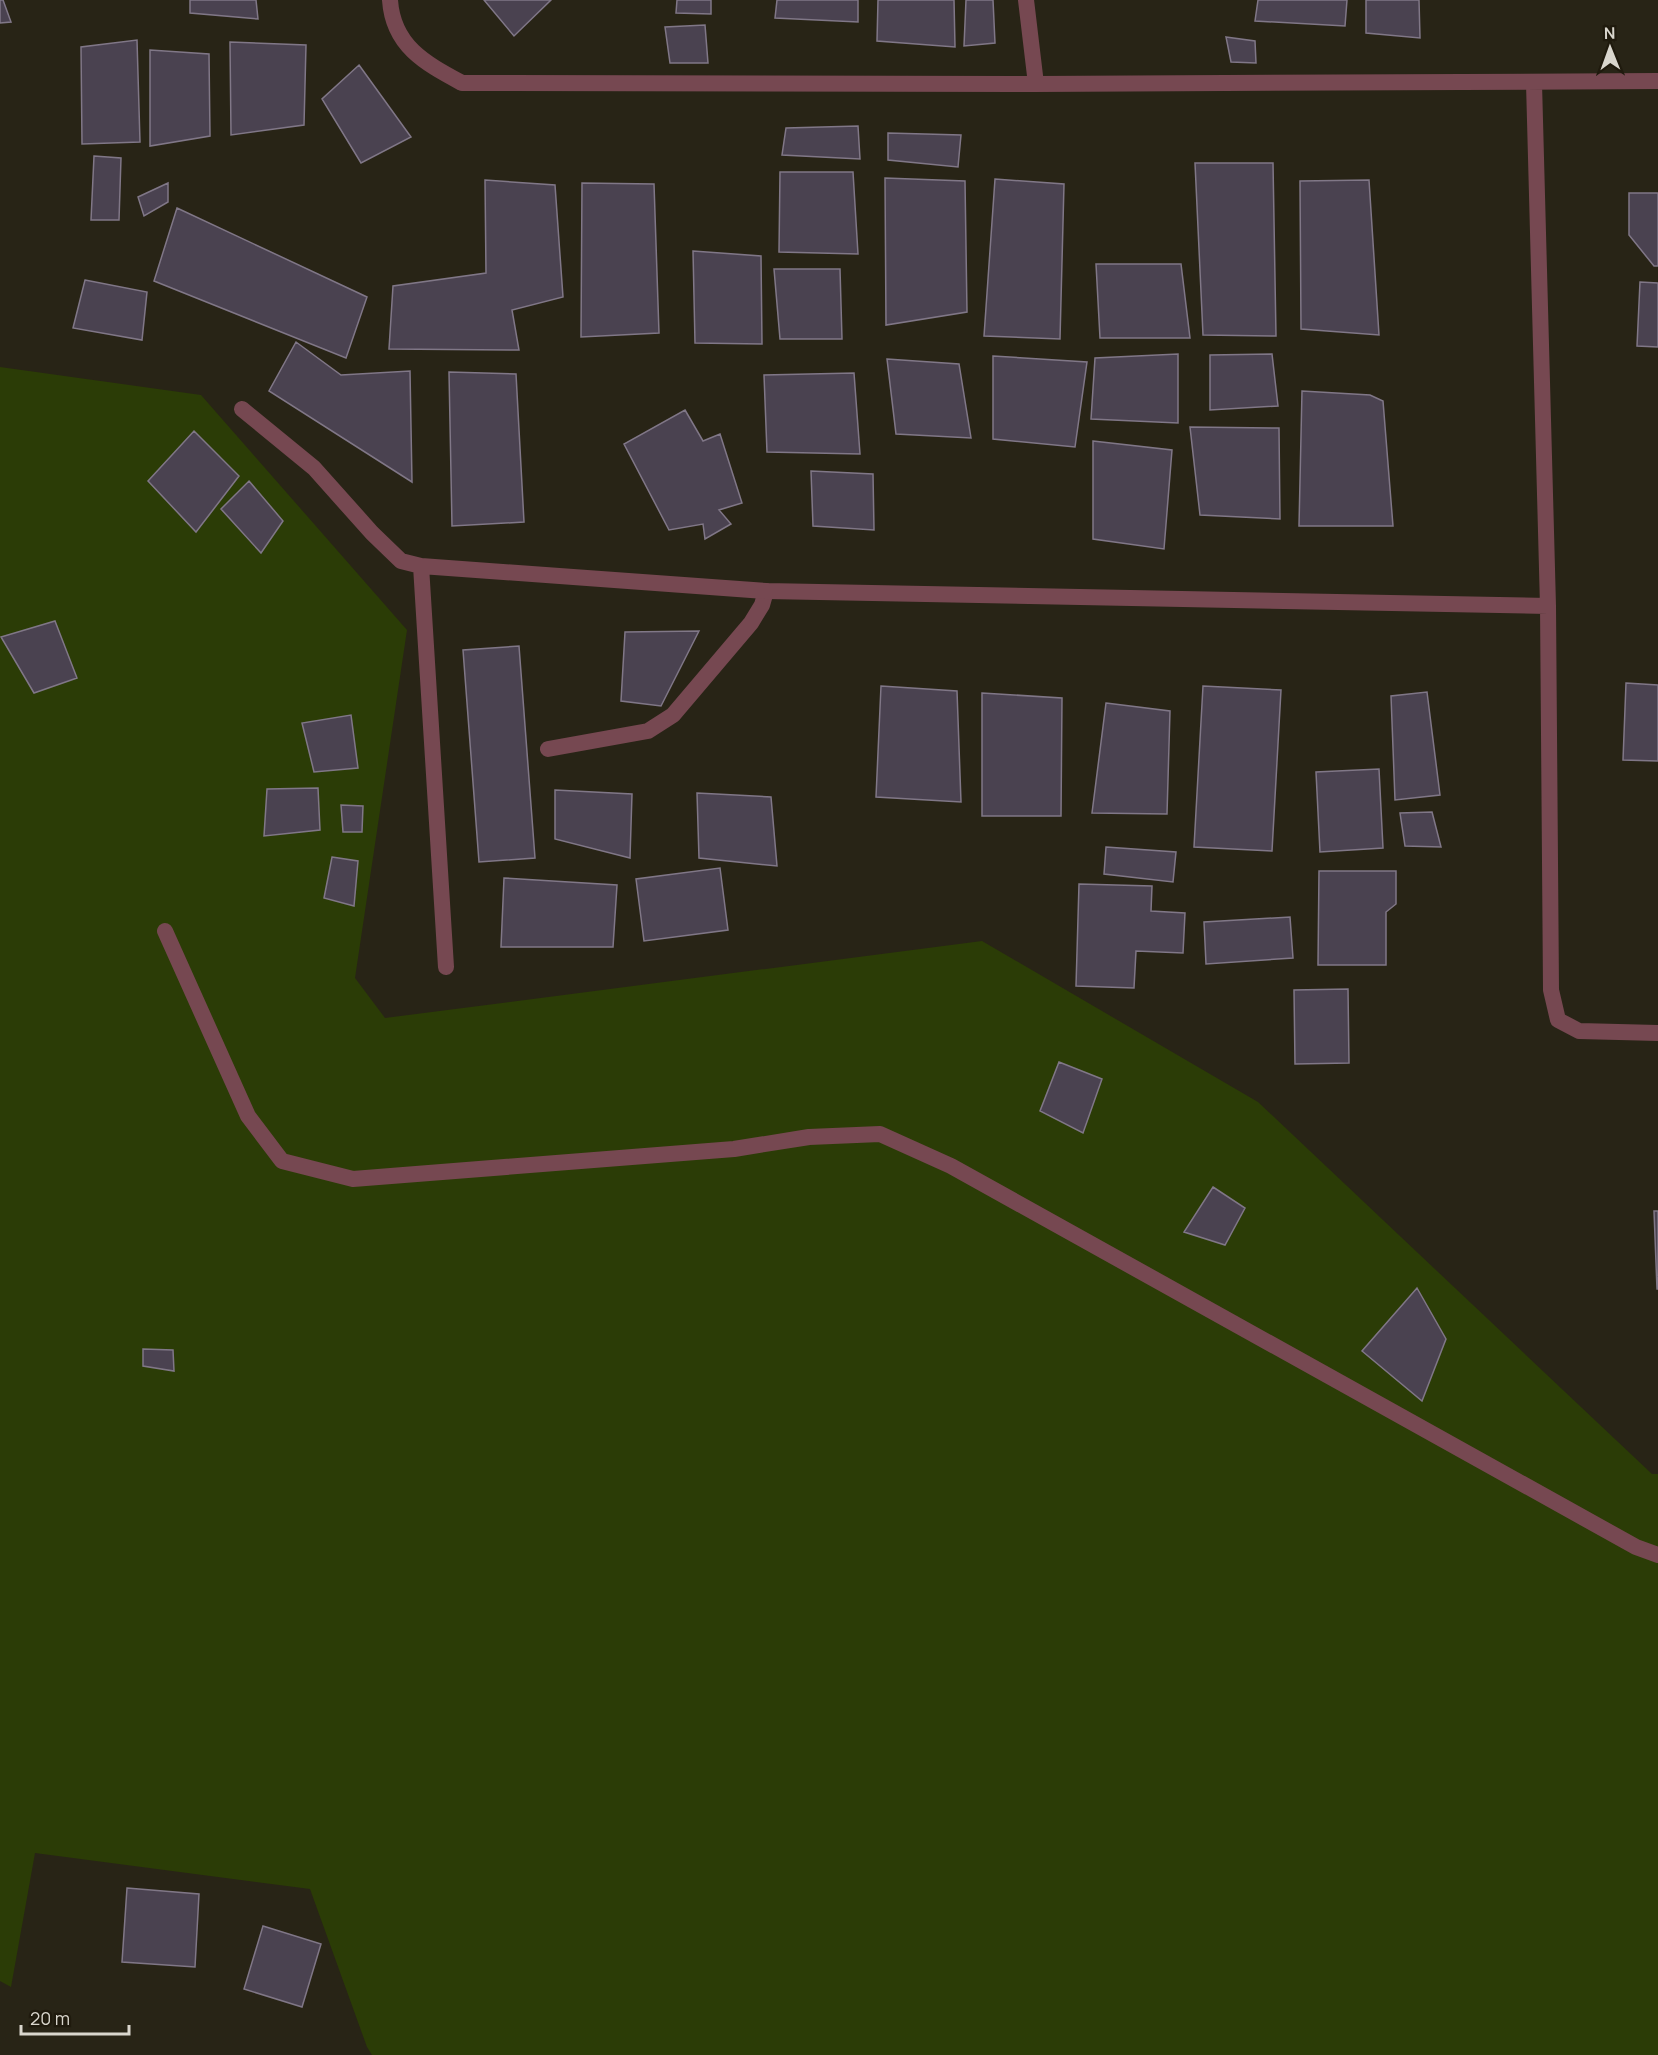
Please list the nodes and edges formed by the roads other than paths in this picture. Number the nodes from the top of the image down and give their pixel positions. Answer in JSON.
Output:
{"nodes":[{"id":1,"x":390,"y":0,"type":"edge"},
{"id":2,"x":1026,"y":0,"type":"edge"},
{"id":3,"x":1658,"y":81,"type":"edge"},
{"id":4,"x":1534,"y":83,"type":"junction"},
{"id":5,"x":1036,"y":84,"type":"junction"},
{"id":6,"x":242,"y":410,"type":"dead end"},
{"id":7,"x":421,"y":566,"type":"junction"},
{"id":8,"x":766,"y":591,"type":"junction"},
{"id":9,"x":1548,"y":606,"type":"junction"},
{"id":10,"x":548,"y":749,"type":"dead end"},
{"id":11,"x":165,"y":931,"type":"dead end"},
{"id":12,"x":446,"y":967,"type":"dead end"},
{"id":13,"x":1658,"y":1033,"type":"edge"},
{"id":14,"x":1658,"y":1555,"type":"edge"}],
"edges":[{"from":1,"to":5,"type":"street"},
{"from":2,"to":5,"type":"street"},
{"from":3,"to":4,"type":"street"},
{"from":4,"to":5,"type":"street"},
{"from":4,"to":9,"type":"street"},
{"from":6,"to":7,"type":"street"},
{"from":7,"to":8,"type":"street"},
{"from":7,"to":12,"type":"street"},
{"from":8,"to":9,"type":"street"},
{"from":8,"to":10,"type":"street"},
{"from":9,"to":13,"type":"street"},
{"from":11,"to":14,"type":"street"}]}
